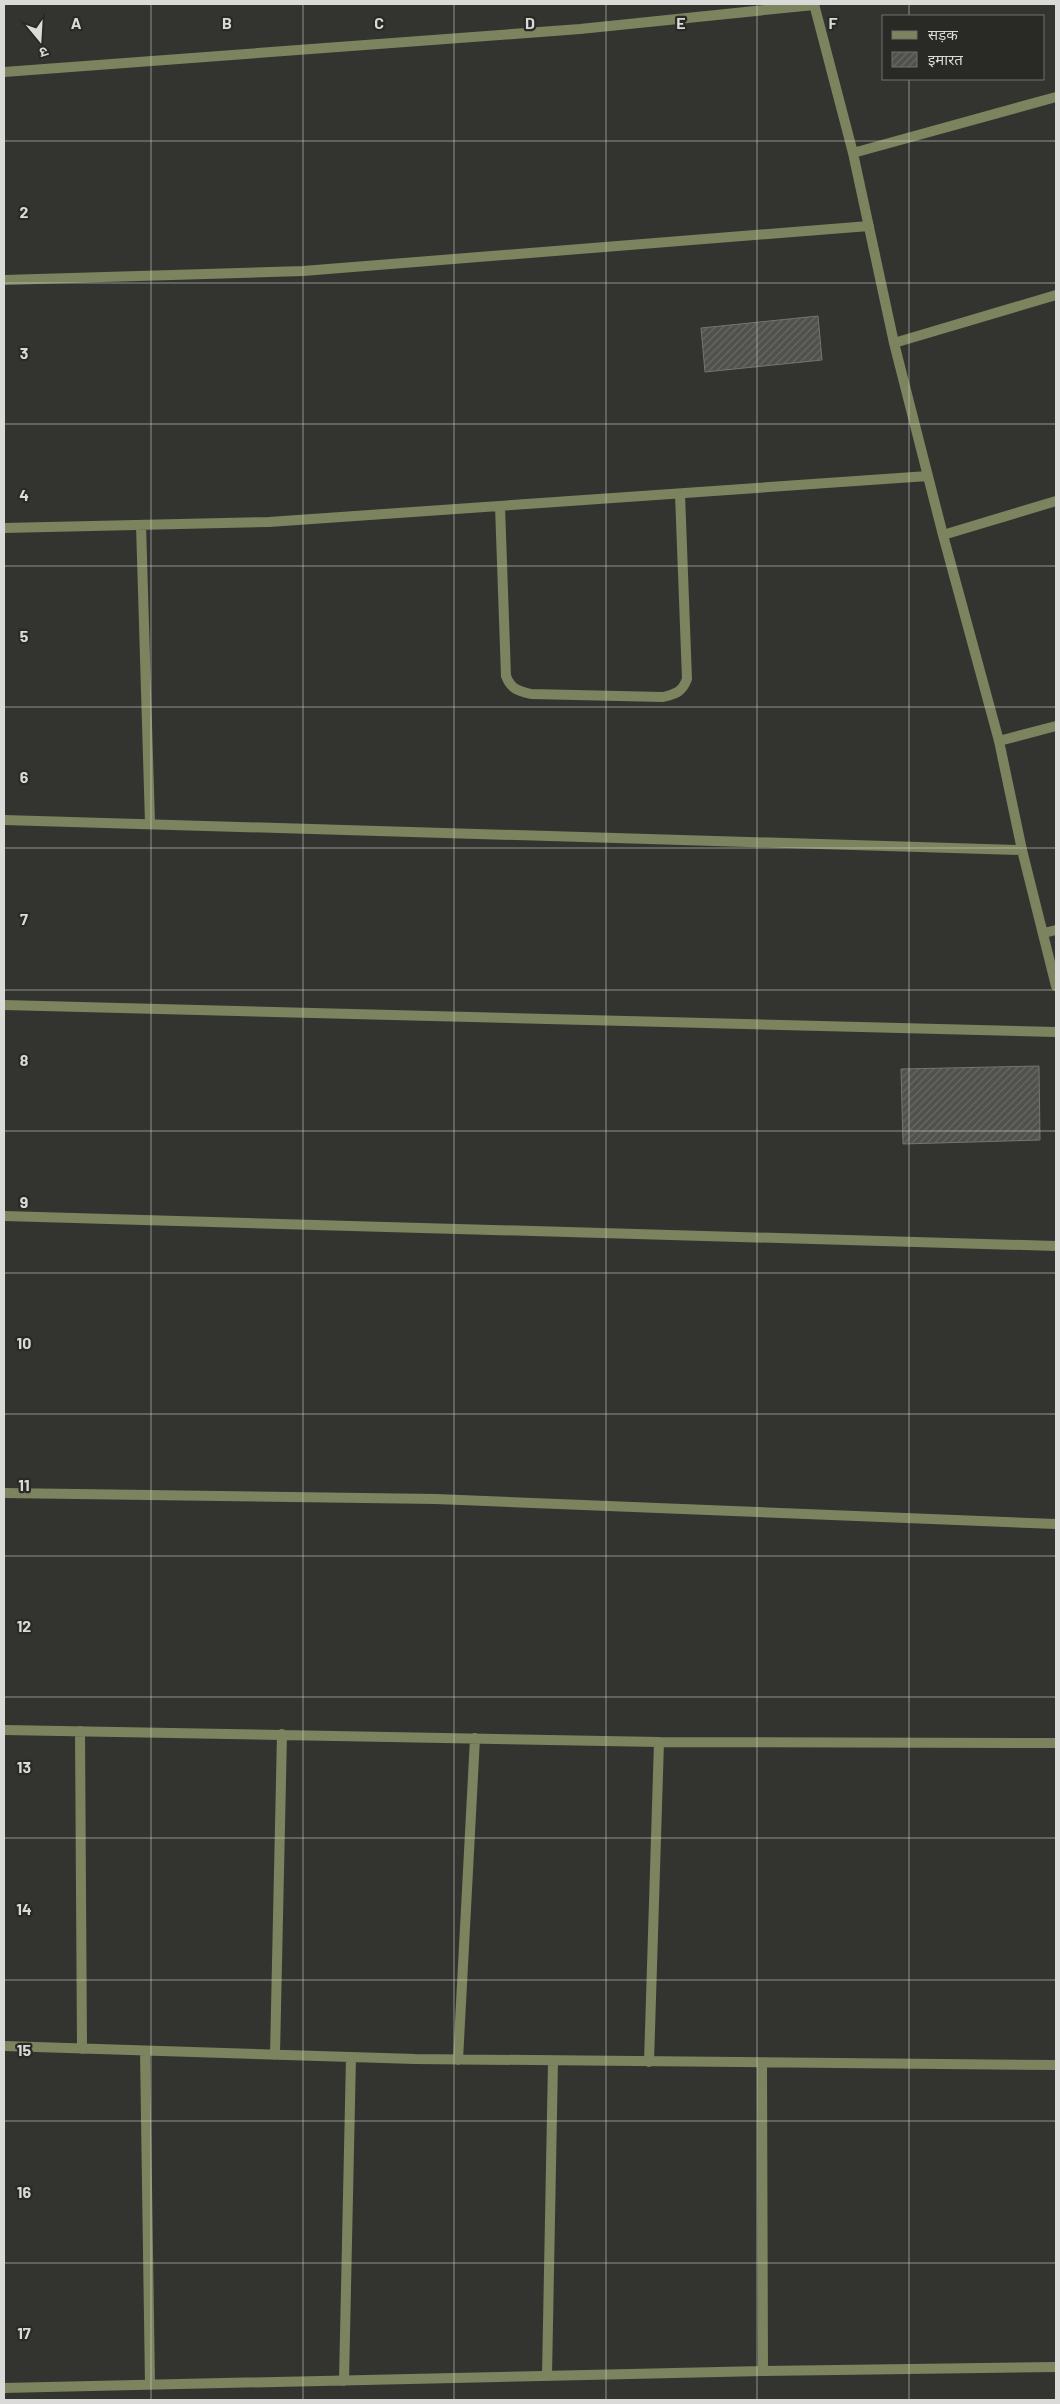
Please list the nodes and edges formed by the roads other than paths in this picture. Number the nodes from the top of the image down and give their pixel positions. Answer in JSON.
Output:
{"nodes":[{"id":1,"x":814,"y":4,"type":"edge"},
{"id":2,"x":4,"y":72,"type":"edge"},
{"id":3,"x":1056,"y":97,"type":"edge"},
{"id":4,"x":853,"y":153,"type":"junction"},
{"id":5,"x":869,"y":226,"type":"junction"},
{"id":6,"x":4,"y":280,"type":"edge"},
{"id":7,"x":1056,"y":295,"type":"edge"},
{"id":8,"x":894,"y":343,"type":"junction"},
{"id":9,"x":928,"y":476,"type":"junction"},
{"id":10,"x":680,"y":494,"type":"junction"},
{"id":11,"x":1056,"y":501,"type":"edge"},
{"id":12,"x":500,"y":506,"type":"junction"},
{"id":13,"x":141,"y":525,"type":"junction"},
{"id":14,"x":4,"y":528,"type":"edge"},
{"id":15,"x":943,"y":535,"type":"junction"},
{"id":16,"x":1056,"y":726,"type":"edge"},
{"id":17,"x":999,"y":740,"type":"junction"},
{"id":18,"x":4,"y":820,"type":"edge"},
{"id":19,"x":150,"y":823,"type":"junction"},
{"id":20,"x":1022,"y":850,"type":"junction"},
{"id":21,"x":1056,"y":930,"type":"edge"},
{"id":22,"x":1044,"y":933,"type":"junction"},
{"id":23,"x":1056,"y":986,"type":"edge"},
{"id":24,"x":4,"y":1005,"type":"edge"},
{"id":25,"x":1056,"y":1032,"type":"edge"},
{"id":26,"x":4,"y":1216,"type":"edge"},
{"id":27,"x":1056,"y":1246,"type":"edge"},
{"id":28,"x":4,"y":1493,"type":"edge"},
{"id":29,"x":1056,"y":1524,"type":"edge"},
{"id":30,"x":4,"y":1730,"type":"edge"},
{"id":31,"x":80,"y":1731,"type":"junction"},
{"id":32,"x":282,"y":1734,"type":"junction"},
{"id":33,"x":475,"y":1738,"type":"junction"},
{"id":34,"x":659,"y":1742,"type":"junction"},
{"id":35,"x":1056,"y":1743,"type":"edge"},
{"id":36,"x":4,"y":2046,"type":"edge"},
{"id":37,"x":82,"y":2049,"type":"junction"},
{"id":38,"x":145,"y":2051,"type":"junction"},
{"id":39,"x":275,"y":2055,"type":"junction"},
{"id":40,"x":351,"y":2057,"type":"junction"},
{"id":41,"x":458,"y":2060,"type":"junction"},
{"id":42,"x":553,"y":2060,"type":"junction"},
{"id":43,"x":650,"y":2062,"type":"junction"},
{"id":44,"x":762,"y":2063,"type":"junction"},
{"id":45,"x":1056,"y":2064,"type":"edge"},
{"id":46,"x":1056,"y":2367,"type":"edge"},
{"id":47,"x":763,"y":2371,"type":"junction"},
{"id":48,"x":547,"y":2376,"type":"junction"},
{"id":49,"x":344,"y":2381,"type":"junction"},
{"id":50,"x":150,"y":2385,"type":"junction"},
{"id":51,"x":4,"y":2388,"type":"edge"}],
"edges":[{"from":1,"to":2,"type":"street"},
{"from":1,"to":4,"type":"street"},
{"from":3,"to":4,"type":"street"},
{"from":4,"to":5,"type":"street"},
{"from":5,"to":6,"type":"street"},
{"from":5,"to":8,"type":"street"},
{"from":7,"to":8,"type":"street"},
{"from":8,"to":9,"type":"street"},
{"from":9,"to":10,"type":"street"},
{"from":9,"to":15,"type":"street"},
{"from":10,"to":12,"type":"street"},
{"from":10,"to":12,"type":"street"},
{"from":11,"to":15,"type":"street"},
{"from":12,"to":13,"type":"street"},
{"from":13,"to":14,"type":"street"},
{"from":13,"to":19,"type":"street"},
{"from":15,"to":17,"type":"street"},
{"from":16,"to":17,"type":"street"},
{"from":17,"to":20,"type":"street"},
{"from":18,"to":19,"type":"street"},
{"from":19,"to":20,"type":"street"},
{"from":20,"to":22,"type":"street"},
{"from":21,"to":22,"type":"street"},
{"from":22,"to":23,"type":"street"},
{"from":24,"to":25,"type":"street"},
{"from":26,"to":27,"type":"street"},
{"from":28,"to":29,"type":"street"},
{"from":30,"to":31,"type":"street"},
{"from":31,"to":32,"type":"street"},
{"from":31,"to":37,"type":"street"},
{"from":32,"to":33,"type":"street"},
{"from":32,"to":39,"type":"street"},
{"from":33,"to":34,"type":"street"},
{"from":33,"to":41,"type":"street"},
{"from":34,"to":35,"type":"street"},
{"from":34,"to":43,"type":"street"},
{"from":36,"to":37,"type":"street"},
{"from":37,"to":38,"type":"street"},
{"from":38,"to":39,"type":"street"},
{"from":38,"to":50,"type":"street"},
{"from":39,"to":40,"type":"street"},
{"from":40,"to":41,"type":"street"},
{"from":40,"to":49,"type":"street"},
{"from":41,"to":42,"type":"street"},
{"from":42,"to":43,"type":"street"},
{"from":42,"to":48,"type":"street"},
{"from":43,"to":44,"type":"street"},
{"from":44,"to":45,"type":"street"},
{"from":44,"to":47,"type":"street"},
{"from":46,"to":47,"type":"street"},
{"from":47,"to":48,"type":"street"},
{"from":48,"to":49,"type":"street"},
{"from":49,"to":50,"type":"street"},
{"from":50,"to":51,"type":"street"}]}
